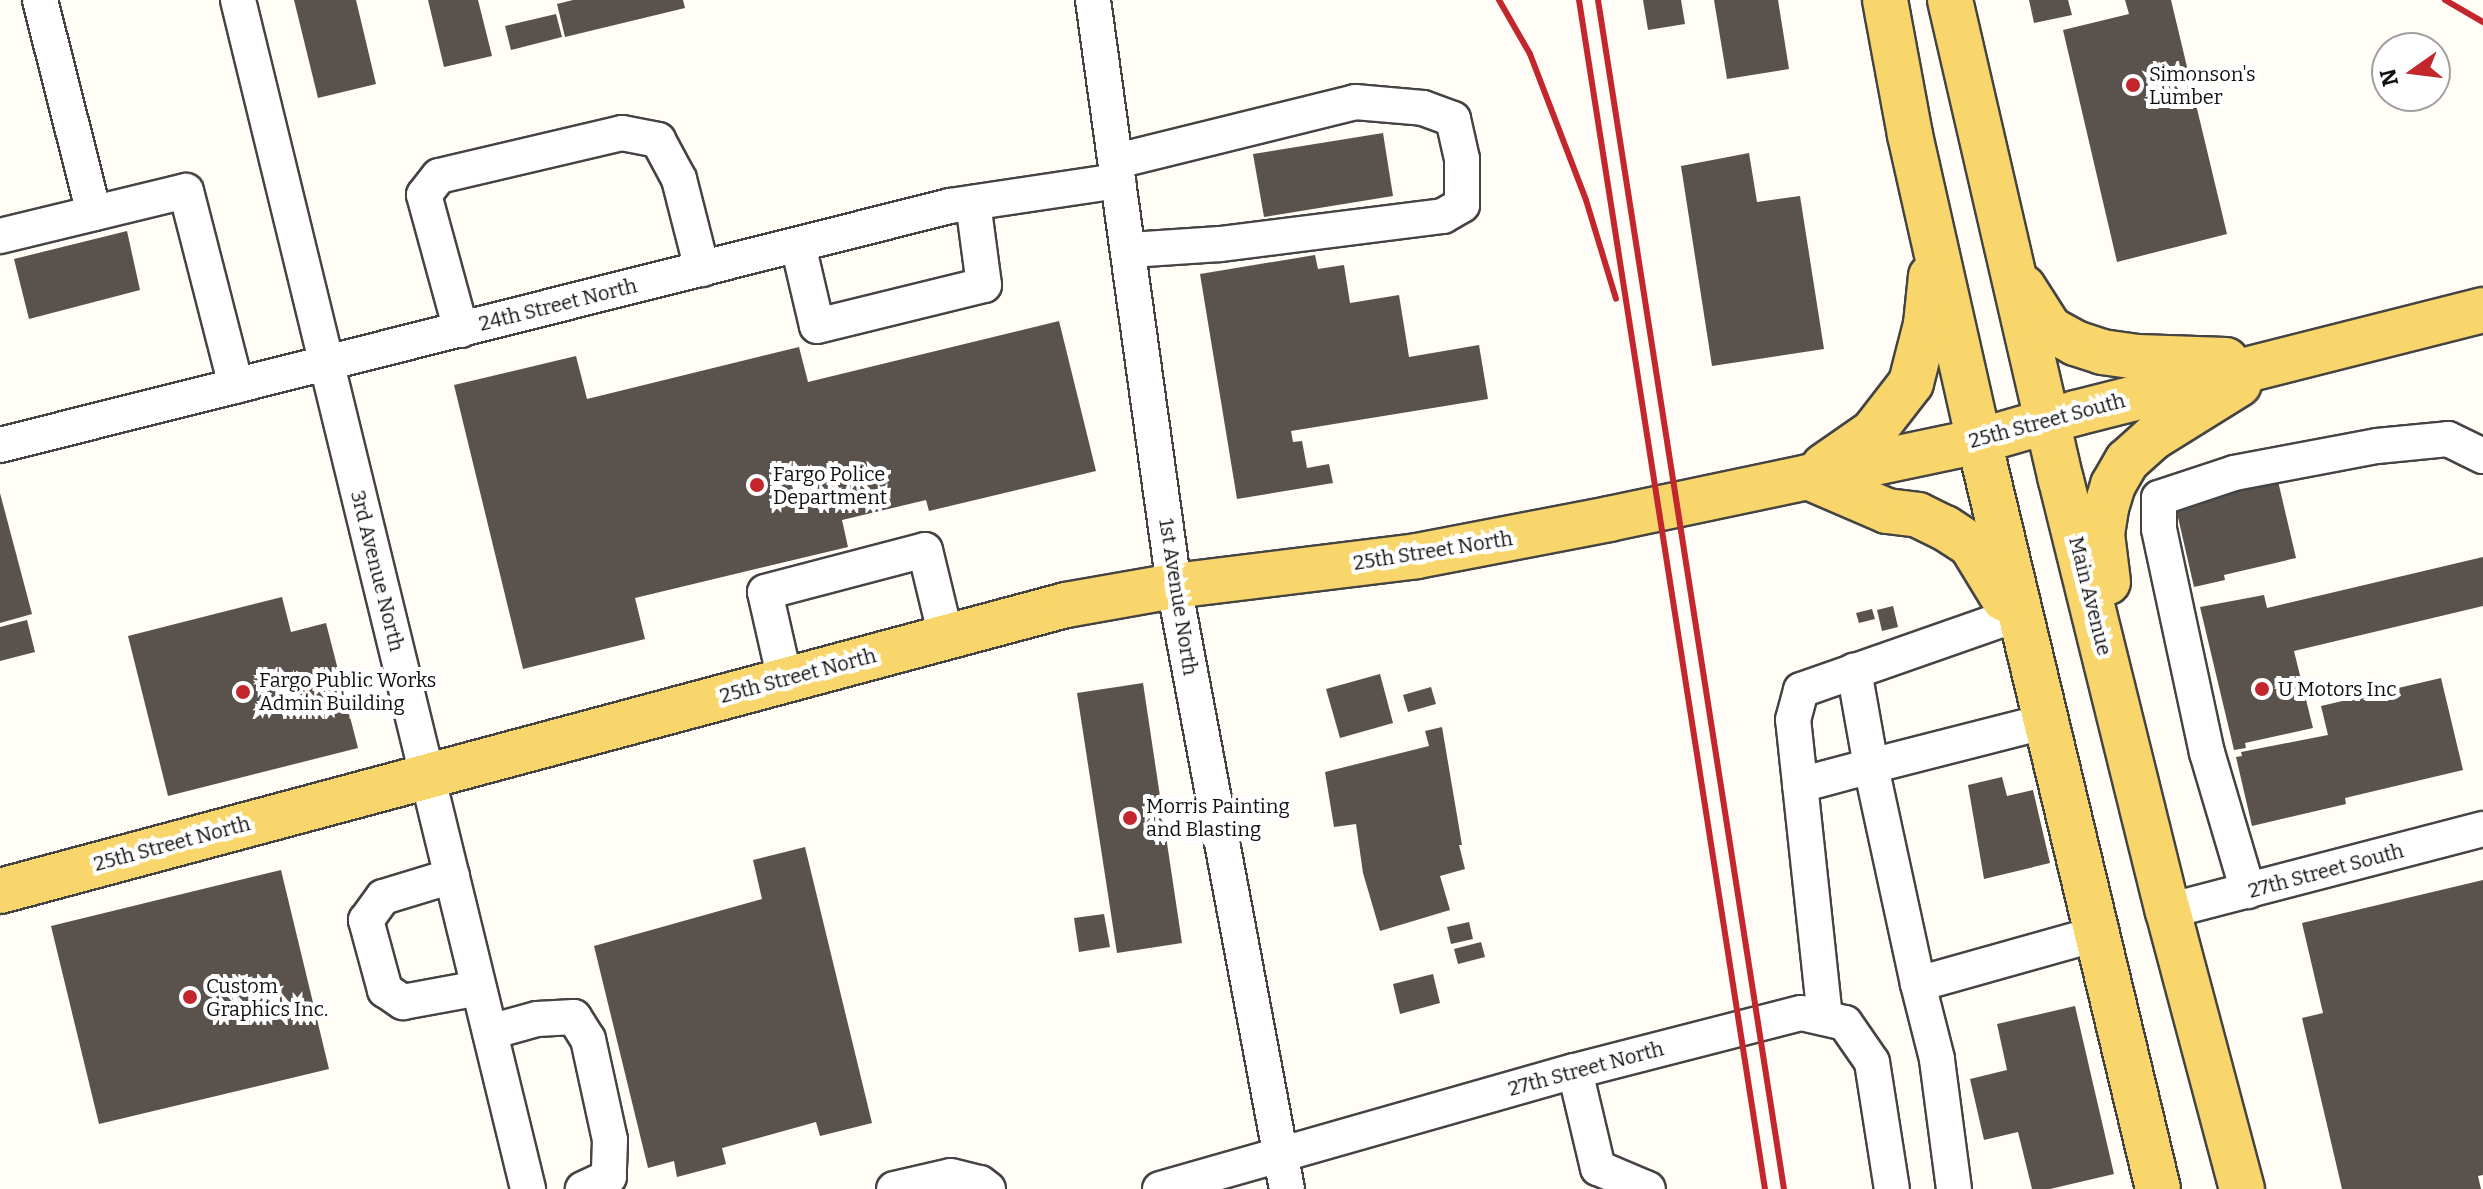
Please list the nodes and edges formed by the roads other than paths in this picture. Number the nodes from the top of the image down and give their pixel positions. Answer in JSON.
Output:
{"nodes":[{"id":1,"x":40,"y":0,"type":"edge"},
{"id":2,"x":238,"y":0,"type":"edge"},
{"id":3,"x":1093,"y":0,"type":"edge"},
{"id":4,"x":1885,"y":0,"type":"edge"},
{"id":5,"x":1950,"y":0,"type":"edge"},
{"id":6,"x":1117,"y":171,"type":"junction"},
{"id":7,"x":973,"y":203,"type":"junction"},
{"id":8,"x":94,"y":213,"type":"junction"},
{"id":9,"x":0,"y":236,"type":"edge"},
{"id":10,"x":1934,"y":241,"type":"junction"},
{"id":11,"x":798,"y":245,"type":"junction"},
{"id":12,"x":1130,"y":250,"type":"junction"},
{"id":13,"x":702,"y":269,"type":"junction"},
{"id":14,"x":2013,"y":272,"type":"junction"},
{"id":15,"x":2483,"y":310,"type":"edge"},
{"id":16,"x":461,"y":330,"type":"junction"},
{"id":17,"x":2276,"y":362,"type":"junction"},
{"id":18,"x":327,"y":363,"type":"junction"},
{"id":19,"x":236,"y":386,"type":"junction"},
{"id":20,"x":2047,"y":420,"type":"junction"},
{"id":21,"x":1979,"y":441,"type":"junction"},
{"id":22,"x":0,"y":445,"type":"edge"},
{"id":23,"x":2483,"y":456,"type":"edge"},
{"id":24,"x":1808,"y":477,"type":"junction"},
{"id":25,"x":1609,"y":519,"type":"joint"},
{"id":26,"x":1174,"y":586,"type":"junction"},
{"id":27,"x":2012,"y":616,"type":"junction"},
{"id":28,"x":946,"y":637,"type":"junction"},
{"id":29,"x":2032,"y":658,"type":"junction"},
{"id":30,"x":1854,"y":671,"type":"junction"},
{"id":31,"x":785,"y":680,"type":"junction"},
{"id":32,"x":2047,"y":721,"type":"junction"},
{"id":33,"x":2127,"y":744,"type":"junction"},
{"id":34,"x":1871,"y":766,"type":"junction"},
{"id":35,"x":427,"y":775,"type":"junction"},
{"id":36,"x":1800,"y":785,"type":"junction"},
{"id":37,"x":2483,"y":829,"type":"edge"},
{"id":38,"x":452,"y":876,"type":"junction"},
{"id":39,"x":0,"y":891,"type":"edge"},
{"id":40,"x":2248,"y":891,"type":"junction"},
{"id":41,"x":2168,"y":911,"type":"junction"},
{"id":42,"x":2099,"y":933,"type":"junction"},
{"id":43,"x":1918,"y":984,"type":"junction"},
{"id":44,"x":479,"y":988,"type":"junction"},
{"id":45,"x":1825,"y":1018,"type":"junction"},
{"id":46,"x":490,"y":1032,"type":"junction"},
{"id":47,"x":1575,"y":1071,"type":"junction"},
{"id":48,"x":1282,"y":1154,"type":"junction"},
{"id":49,"x":528,"y":1189,"type":"edge"},
{"id":50,"x":583,"y":1189,"type":"edge"},
{"id":51,"x":894,"y":1189,"type":"edge"},
{"id":52,"x":988,"y":1189,"type":"edge"},
{"id":53,"x":1160,"y":1189,"type":"edge"},
{"id":54,"x":1287,"y":1189,"type":"edge"},
{"id":55,"x":1648,"y":1189,"type":"edge"},
{"id":56,"x":1892,"y":1189,"type":"edge"},
{"id":57,"x":1954,"y":1189,"type":"edge"},
{"id":58,"x":2158,"y":1189,"type":"edge"},
{"id":59,"x":2242,"y":1189,"type":"edge"}],
"edges":[{"from":1,"to":8,"type":"street"},
{"from":2,"to":18,"type":"street","name":"3rd Avenue North"},
{"from":3,"to":6,"type":"street","name":"1st Avenue North"},
{"from":4,"to":10,"type":"main road"},
{"from":5,"to":14,"type":"main road","name":"Main Avenue"},
{"from":6,"to":7,"type":"street","name":"24th Street North"},
{"from":6,"to":12,"type":"street","name":"1st Avenue North"},
{"from":6,"to":12,"type":"street","name":"24th Street North"},
{"from":7,"to":11,"type":"street","name":"24th Street North"},
{"from":7,"to":11,"type":"street"},
{"from":8,"to":9,"type":"street"},
{"from":8,"to":19,"type":"street"},
{"from":10,"to":21,"type":"main road"},
{"from":10,"to":24,"type":"main road"},
{"from":11,"to":13,"type":"street","name":"24th Street North"},
{"from":12,"to":26,"type":"street","name":"1st Avenue North"},
{"from":13,"to":16,"type":"street","name":"24th Street North"},
{"from":13,"to":16,"type":"street"},
{"from":14,"to":17,"type":"main road"},
{"from":14,"to":20,"type":"main road","name":"Main Avenue"},
{"from":15,"to":17,"type":"main road","name":"25th Street South"},
{"from":16,"to":18,"type":"street","name":"24th Street North"},
{"from":17,"to":20,"type":"main road","name":"25th Street South"},
{"from":17,"to":33,"type":"main road"},
{"from":18,"to":19,"type":"street","name":"24th Street North"},
{"from":18,"to":35,"type":"street","name":"3rd Avenue North"},
{"from":19,"to":22,"type":"street","name":"24th Street North"},
{"from":20,"to":21,"type":"main road","name":"25th Street South"},
{"from":20,"to":33,"type":"main road","name":"Main Avenue"},
{"from":21,"to":24,"type":"main road","name":"25th Street South"},
{"from":21,"to":29,"type":"main road"},
{"from":23,"to":40,"type":"street"},
{"from":24,"to":25,"type":"main road","name":"25th Street South"},
{"from":24,"to":27,"type":"main road"},
{"from":25,"to":26,"type":"main road","name":"25th Street North"},
{"from":26,"to":28,"type":"main road","name":"25th Street North"},
{"from":26,"to":48,"type":"street","name":"1st Avenue North"},
{"from":27,"to":29,"type":"main road"},
{"from":27,"to":30,"type":"street"},
{"from":28,"to":31,"type":"main road","name":"25th Street North"},
{"from":28,"to":31,"type":"street"},
{"from":29,"to":32,"type":"main road"},
{"from":30,"to":34,"type":"street"},
{"from":30,"to":36,"type":"street"},
{"from":31,"to":35,"type":"main road","name":"25th Street North"},
{"from":32,"to":34,"type":"street"},
{"from":32,"to":42,"type":"main road"},
{"from":33,"to":41,"type":"main road","name":"Main Avenue"},
{"from":34,"to":36,"type":"street"},
{"from":34,"to":43,"type":"street"},
{"from":35,"to":38,"type":"street","name":"3rd Avenue North"},
{"from":35,"to":39,"type":"main road","name":"25th Street North"},
{"from":36,"to":45,"type":"street"},
{"from":37,"to":40,"type":"street","name":"27th Street South"},
{"from":38,"to":44,"type":"street","name":"3rd Avenue North"},
{"from":38,"to":44,"type":"street"},
{"from":40,"to":41,"type":"street","name":"27th Street South"},
{"from":41,"to":59,"type":"main road","name":"Main Avenue"},
{"from":42,"to":43,"type":"street"},
{"from":42,"to":58,"type":"main road"},
{"from":43,"to":57,"type":"street"},
{"from":44,"to":46,"type":"street","name":"3rd Avenue North"},
{"from":45,"to":47,"type":"street","name":"27th Street North"},
{"from":45,"to":56,"type":"street"},
{"from":46,"to":49,"type":"street","name":"3rd Avenue North"},
{"from":46,"to":50,"type":"street"},
{"from":47,"to":48,"type":"street","name":"27th Street North"},
{"from":47,"to":55,"type":"street"},
{"from":48,"to":53,"type":"street","name":"27th Street North"},
{"from":48,"to":54,"type":"street","name":"1st Avenue North"},
{"from":51,"to":52,"type":"street"}]}
